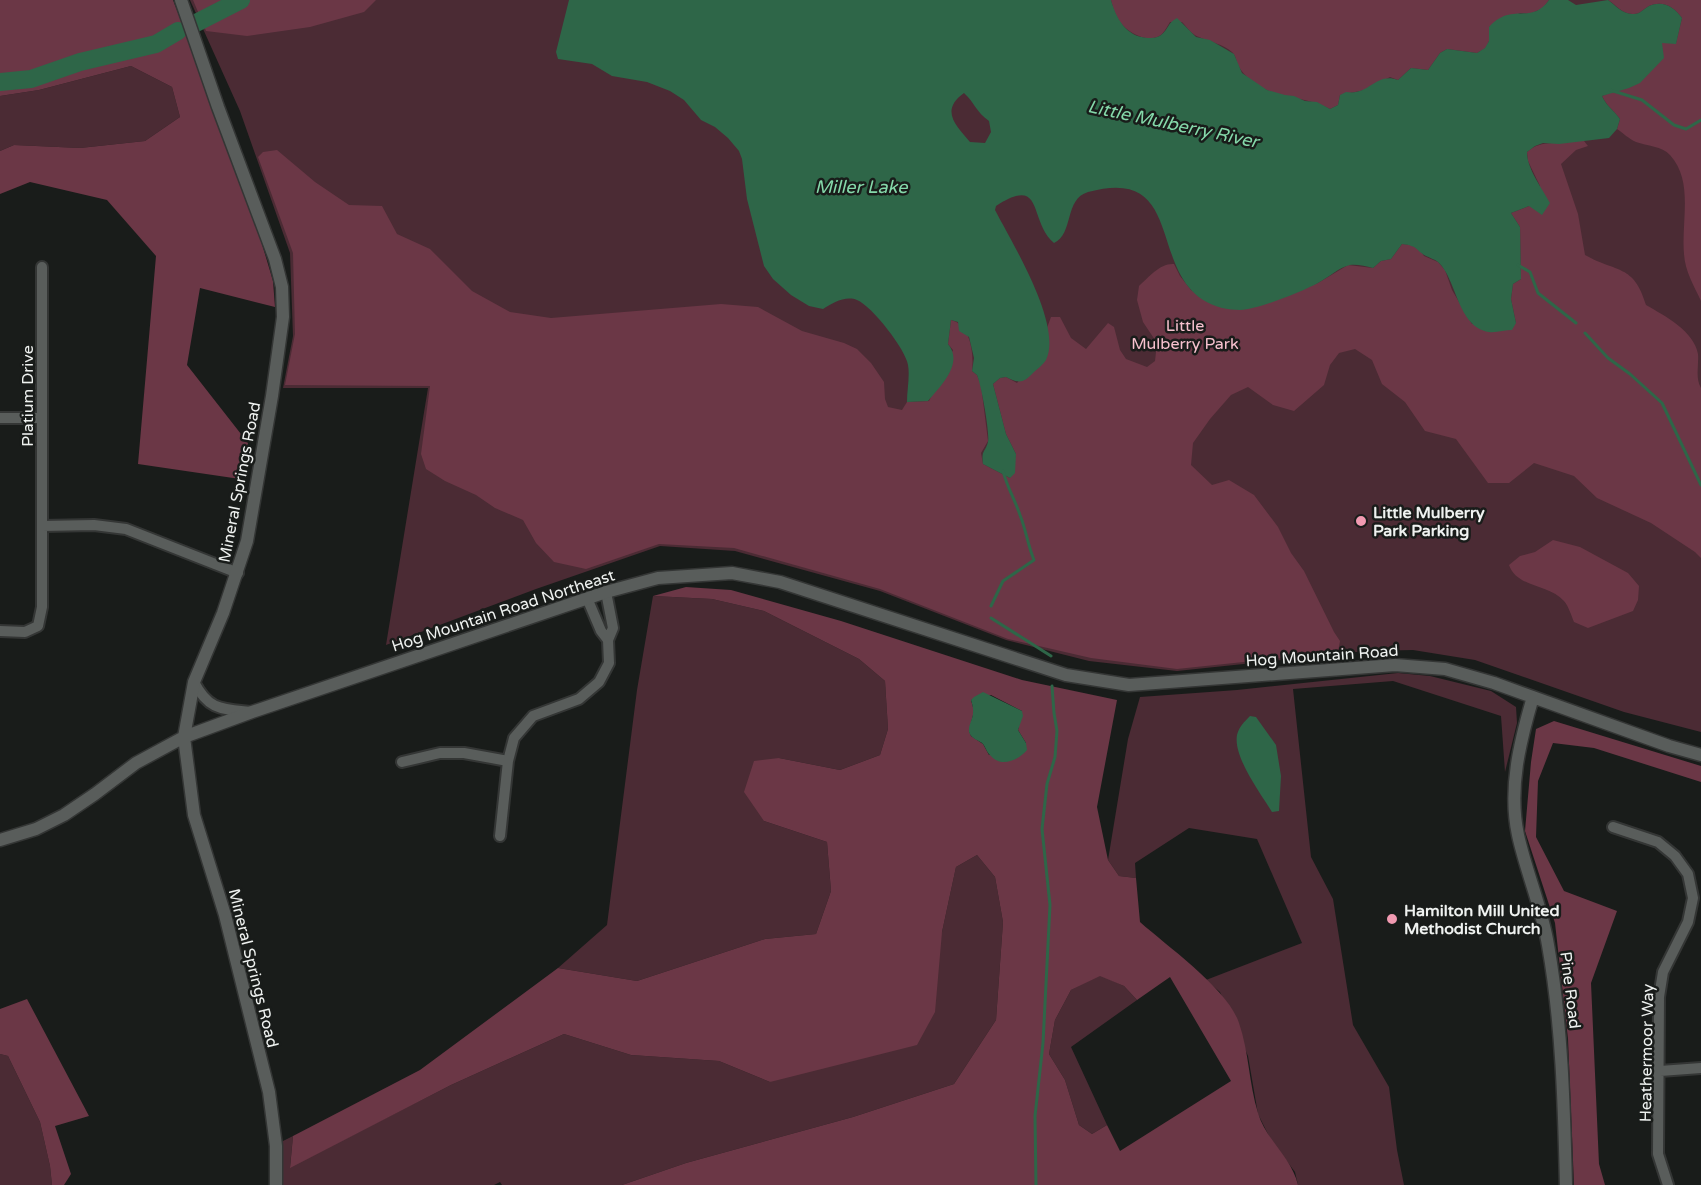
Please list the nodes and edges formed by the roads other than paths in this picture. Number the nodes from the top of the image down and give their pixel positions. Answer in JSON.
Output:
{"nodes":[{"id":1,"x":181,"y":0,"type":"edge"},
{"id":2,"x":42,"y":267,"type":"dead end"},
{"id":3,"x":0,"y":418,"type":"edge"},
{"id":4,"x":42,"y":418,"type":"junction"},
{"id":5,"x":42,"y":526,"type":"junction"},
{"id":6,"x":238,"y":573,"type":"junction"},
{"id":7,"x":606,"y":592,"type":"junction"},
{"id":8,"x":587,"y":598,"type":"junction"},
{"id":9,"x":0,"y":631,"type":"edge"},
{"id":10,"x":608,"y":640,"type":"junction"},
{"id":11,"x":1042,"y":667,"type":"joint"},
{"id":12,"x":194,"y":682,"type":"junction"},
{"id":13,"x":1533,"y":697,"type":"junction"},
{"id":14,"x":252,"y":712,"type":"junction"},
{"id":15,"x":184,"y":737,"type":"junction"},
{"id":16,"x":1701,"y":755,"type":"edge"},
{"id":17,"x":507,"y":761,"type":"junction"},
{"id":18,"x":402,"y":762,"type":"dead end"},
{"id":19,"x":1613,"y":827,"type":"dead end"},
{"id":20,"x":500,"y":836,"type":"dead end"},
{"id":21,"x":0,"y":840,"type":"edge"},
{"id":22,"x":1701,"y":1068,"type":"edge"},
{"id":23,"x":1660,"y":1071,"type":"junction"},
{"id":24,"x":276,"y":1185,"type":"edge"},
{"id":25,"x":1566,"y":1185,"type":"edge"},
{"id":26,"x":1668,"y":1185,"type":"edge"}],
"edges":[{"from":1,"to":6,"type":"street","name":"Mineral Springs Road"},
{"from":2,"to":4,"type":"street","name":"Platium Drive"},
{"from":3,"to":4,"type":"street"},
{"from":4,"to":5,"type":"street","name":"Platium Drive"},
{"from":5,"to":6,"type":"street"},
{"from":5,"to":9,"type":"street","name":"Platium Drive"},
{"from":6,"to":12,"type":"street","name":"Mineral Springs Road"},
{"from":7,"to":8,"type":"street","name":"Hog Mountain Road Northeast"},
{"from":7,"to":10,"type":"street"},
{"from":7,"to":11,"type":"street","name":"Hog Mountain Road Northeast"},
{"from":8,"to":10,"type":"street"},
{"from":8,"to":14,"type":"street","name":"Hog Mountain Road Northeast"},
{"from":10,"to":17,"type":"street"},
{"from":11,"to":13,"type":"street","name":"Hog Mountain Road"},
{"from":12,"to":14,"type":"street"},
{"from":12,"to":15,"type":"street","name":"Mineral Springs Road"},
{"from":13,"to":16,"type":"street","name":"Hog Mountain Road"},
{"from":13,"to":25,"type":"street","name":"Pine Road"},
{"from":14,"to":15,"type":"street","name":"Hog Mountain Road Northeast"},
{"from":15,"to":21,"type":"street","name":"Hog Mountain Road Northeast"},
{"from":15,"to":24,"type":"street","name":"Mineral Springs Road"},
{"from":17,"to":18,"type":"street"},
{"from":17,"to":20,"type":"street"},
{"from":19,"to":23,"type":"street","name":"Heathermoor Way"},
{"from":22,"to":23,"type":"street"},
{"from":23,"to":26,"type":"street","name":"Heathermoor Way"}]}
